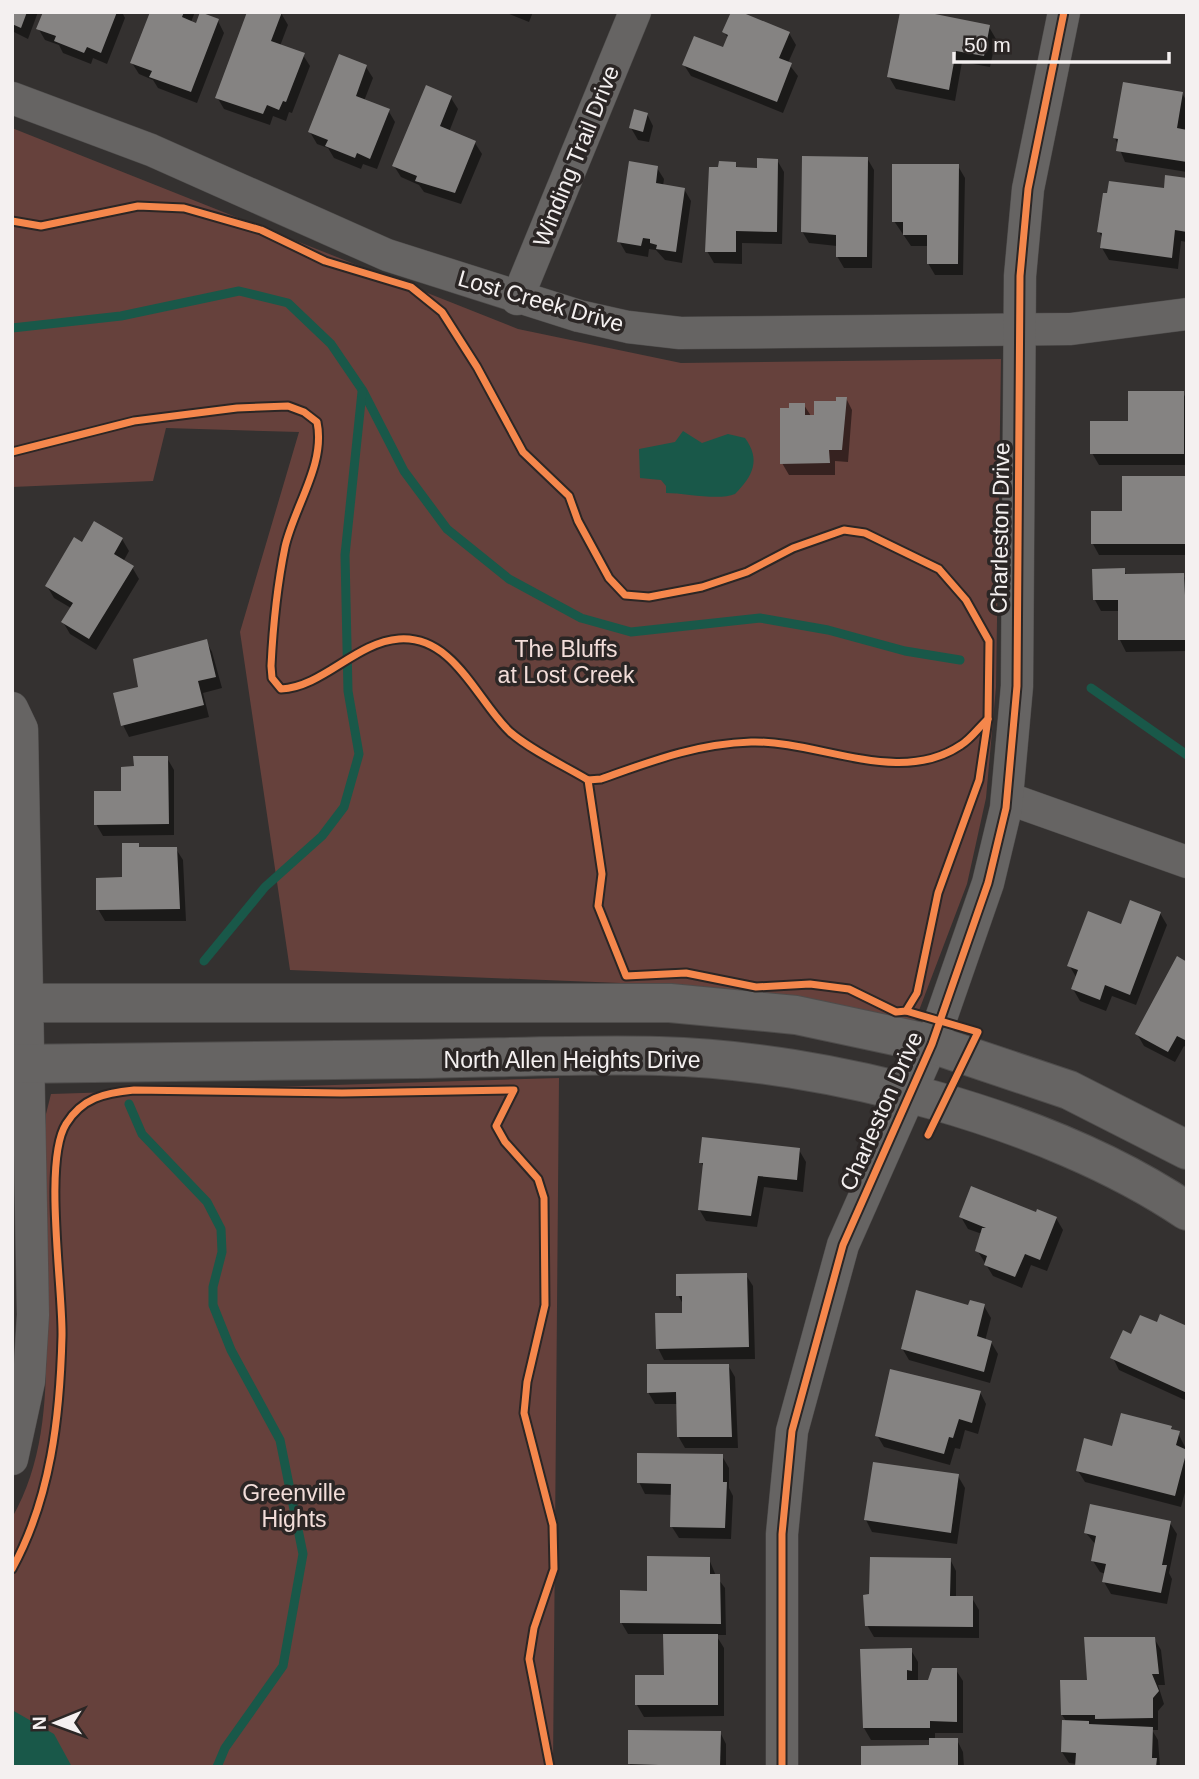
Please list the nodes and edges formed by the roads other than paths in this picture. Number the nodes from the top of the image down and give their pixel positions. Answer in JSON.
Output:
{"nodes":[{"id":1,"x":635,"y":12,"type":"edge"},
{"id":2,"x":1064,"y":12,"type":"edge"},
{"id":3,"x":12,"y":98,"type":"edge"},
{"id":4,"x":517,"y":299,"type":"junction"},
{"id":5,"x":1187,"y":314,"type":"edge"},
{"id":6,"x":1021,"y":328,"type":"junction"},
{"id":7,"x":12,"y":708,"type":"edge"},
{"id":8,"x":1007,"y":798,"type":"junction"},
{"id":9,"x":1187,"y":862,"type":"edge"},
{"id":10,"x":21,"y":1003,"type":"edge"},
{"id":11,"x":932,"y":1044,"type":"junction"},
{"id":12,"x":21,"y":1064,"type":"edge"},
{"id":13,"x":910,"y":1094,"type":"junction"},
{"id":14,"x":1187,"y":1150,"type":"edge"},
{"id":15,"x":1187,"y":1211,"type":"edge"},
{"id":16,"x":23,"y":1315,"type":"edge"},
{"id":17,"x":12,"y":1460,"type":"edge"},
{"id":18,"x":782,"y":1767,"type":"edge"}],
"edges":[{"from":1,"to":4,"type":"street","name":"Winding Trail Drive"},
{"from":2,"to":6,"type":"street","name":"Charleston Drive"},
{"from":3,"to":4,"type":"street","name":"Lost Creek Drive"},
{"from":4,"to":6,"type":"street","name":"Lost Creek Drive"},
{"from":5,"to":6,"type":"street","name":"Lost Creek Drive"},
{"from":6,"to":8,"type":"street","name":"Charleston Drive"},
{"from":7,"to":10,"type":"street"},
{"from":8,"to":9,"type":"street"},
{"from":8,"to":11,"type":"street","name":"Charleston Drive"},
{"from":10,"to":11,"type":"main road"},
{"from":10,"to":12,"type":"street"},
{"from":11,"to":13,"type":"street","name":"Charleston Drive"},
{"from":11,"to":14,"type":"main road"},
{"from":12,"to":13,"type":"main road","name":"North Allen Heights Drive"},
{"from":12,"to":16,"type":"street"},
{"from":13,"to":15,"type":"main road","name":"North Allen Heights Drive"},
{"from":13,"to":18,"type":"street","name":"Charleston Drive"},
{"from":16,"to":17,"type":"street"}]}
